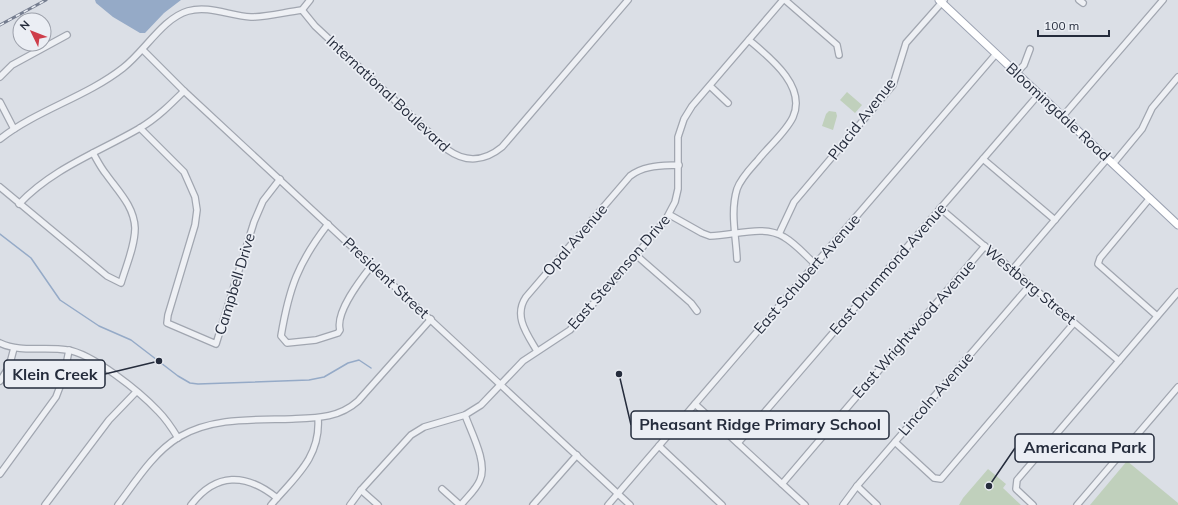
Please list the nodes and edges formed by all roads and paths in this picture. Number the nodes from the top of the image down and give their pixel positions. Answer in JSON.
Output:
{"nodes":[{"id":1,"x":310,"y":0,"type":"edge"},
{"id":2,"x":628,"y":0,"type":"edge"},
{"id":3,"x":784,"y":0,"type":"edge"},
{"id":4,"x":1163,"y":0,"type":"edge"},
{"id":5,"x":942,"y":1,"type":"edge"},
{"id":6,"x":302,"y":10,"type":"junction"},
{"id":7,"x":67,"y":35,"type":"dead end"},
{"id":8,"x":749,"y":40,"type":"junction"},
{"id":9,"x":1030,"y":49,"type":"dead end"},
{"id":10,"x":143,"y":50,"type":"junction"},
{"id":11,"x":996,"y":54,"type":"junction"},
{"id":12,"x":839,"y":55,"type":"dead end"},
{"id":13,"x":1016,"y":73,"type":"junction"},
{"id":14,"x":0,"y":77,"type":"edge"},
{"id":15,"x":1178,"y":77,"type":"edge"},
{"id":16,"x":710,"y":86,"type":"junction"},
{"id":17,"x":184,"y":90,"type":"junction"},
{"id":18,"x":1039,"y":94,"type":"junction"},
{"id":19,"x":0,"y":102,"type":"edge"},
{"id":20,"x":728,"y":103,"type":"dead end"},
{"id":21,"x":1063,"y":116,"type":"junction"},
{"id":22,"x":140,"y":128,"type":"junction"},
{"id":23,"x":14,"y":129,"type":"junction"},
{"id":24,"x":0,"y":139,"type":"edge"},
{"id":25,"x":93,"y":153,"type":"junction"},
{"id":26,"x":983,"y":159,"type":"junction"},
{"id":27,"x":1110,"y":161,"type":"junction"},
{"id":28,"x":679,"y":165,"type":"junction"},
{"id":29,"x":280,"y":178,"type":"junction"},
{"id":30,"x":0,"y":187,"type":"edge"},
{"id":31,"x":1150,"y":198,"type":"junction"},
{"id":32,"x":19,"y":204,"type":"junction"},
{"id":33,"x":940,"y":208,"type":"junction"},
{"id":34,"x":670,"y":215,"type":"junction"},
{"id":35,"x":1055,"y":220,"type":"junction"},
{"id":36,"x":328,"y":224,"type":"junction"},
{"id":37,"x":1178,"y":225,"type":"edge"},
{"id":38,"x":736,"y":234,"type":"junction"},
{"id":39,"x":779,"y":234,"type":"junction"},
{"id":40,"x":985,"y":246,"type":"junction"},
{"id":41,"x":636,"y":255,"type":"junction"},
{"id":42,"x":737,"y":259,"type":"dead end"},
{"id":43,"x":815,"y":264,"type":"junction"},
{"id":44,"x":372,"y":265,"type":"junction"},
{"id":45,"x":1012,"y":270,"type":"junction"},
{"id":46,"x":1030,"y":285,"type":"junction"},
{"id":47,"x":1178,"y":292,"type":"edge"},
{"id":48,"x":697,"y":310,"type":"dead end"},
{"id":49,"x":1157,"y":316,"type":"junction"},
{"id":50,"x":430,"y":319,"type":"junction"},
{"id":51,"x":1074,"y":323,"type":"junction"},
{"id":52,"x":0,"y":343,"type":"edge"},
{"id":53,"x":14,"y":348,"type":"junction"},
{"id":54,"x":69,"y":350,"type":"junction"},
{"id":55,"x":537,"y":351,"type":"junction"},
{"id":56,"x":1119,"y":361,"type":"junction"},
{"id":57,"x":0,"y":381,"type":"edge"},
{"id":58,"x":501,"y":385,"type":"junction"},
{"id":59,"x":1178,"y":386,"type":"edge"},
{"id":60,"x":136,"y":392,"type":"junction"},
{"id":61,"x":695,"y":404,"type":"junction"},
{"id":62,"x":465,"y":414,"type":"junction"},
{"id":63,"x":318,"y":418,"type":"junction"},
{"id":64,"x":178,"y":438,"type":"junction"},
{"id":65,"x":895,"y":442,"type":"junction"},
{"id":66,"x":738,"y":443,"type":"junction"},
{"id":67,"x":659,"y":446,"type":"junction"},
{"id":68,"x":577,"y":455,"type":"junction"},
{"id":69,"x":0,"y":474,"type":"edge"},
{"id":70,"x":782,"y":484,"type":"junction"},
{"id":71,"x":857,"y":486,"type":"junction"},
{"id":72,"x":442,"y":489,"type":"dead end"},
{"id":73,"x":361,"y":490,"type":"junction"},
{"id":74,"x":618,"y":494,"type":"junction"},
{"id":75,"x":277,"y":498,"type":"junction"},
{"id":76,"x":45,"y":505,"type":"edge"},
{"id":77,"x":118,"y":505,"type":"edge"},
{"id":78,"x":191,"y":505,"type":"edge"},
{"id":79,"x":271,"y":505,"type":"edge"},
{"id":80,"x":350,"y":505,"type":"edge"},
{"id":81,"x":378,"y":505,"type":"edge"},
{"id":82,"x":460,"y":505,"type":"edge"},
{"id":83,"x":533,"y":505,"type":"edge"},
{"id":84,"x":608,"y":505,"type":"edge"},
{"id":85,"x":630,"y":505,"type":"edge"},
{"id":86,"x":722,"y":505,"type":"edge"},
{"id":87,"x":805,"y":505,"type":"edge"},
{"id":88,"x":844,"y":505,"type":"edge"},
{"id":89,"x":877,"y":505,"type":"edge"},
{"id":90,"x":1033,"y":505,"type":"edge"},
{"id":91,"x":1077,"y":505,"type":"edge"}],
"edges":[{"from":1,"to":6,"type":"street"},
{"from":2,"to":6,"type":"street","name":"International Boulevard"},
{"from":3,"to":8,"type":"street","name":"East Stevenson Drive"},
{"from":3,"to":12,"type":"street"},
{"from":4,"to":21,"type":"street"},
{"from":5,"to":11,"type":"main road","name":"Bloomingdale Road"},
{"from":5,"to":39,"type":"street","name":"Placid Avenue"},
{"from":6,"to":10,"type":"street"},
{"from":7,"to":14,"type":"street"},
{"from":8,"to":16,"type":"street","name":"East Stevenson Drive"},
{"from":8,"to":38,"type":"street"},
{"from":9,"to":13,"type":"street"},
{"from":10,"to":17,"type":"street","name":"President Street"},
{"from":10,"to":23,"type":"street"},
{"from":11,"to":13,"type":"main road","name":"Bloomingdale Road"},
{"from":11,"to":43,"type":"street","name":"East Schubert Avenue"},
{"from":13,"to":18,"type":"main road","name":"Bloomingdale Road"},
{"from":15,"to":27,"type":"street"},
{"from":16,"to":20,"type":"street"},
{"from":16,"to":28,"type":"street","name":"East Stevenson Drive"},
{"from":17,"to":22,"type":"street"},
{"from":17,"to":29,"type":"street","name":"President Street"},
{"from":18,"to":21,"type":"main road","name":"Bloomingdale Road"},
{"from":18,"to":26,"type":"street","name":"East Drummond Avenue"},
{"from":19,"to":23,"type":"street"},
{"from":21,"to":27,"type":"main road","name":"Bloomingdale Road"},
{"from":22,"to":25,"type":"street"},
{"from":22,"to":29,"type":"street","name":"Campbell Drive"},
{"from":23,"to":24,"type":"street"},
{"from":25,"to":32,"type":"street"},
{"from":25,"to":32,"type":"street"},
{"from":26,"to":33,"type":"street","name":"East Drummond Avenue"},
{"from":26,"to":35,"type":"street"},
{"from":27,"to":31,"type":"main road","name":"Bloomingdale Road"},
{"from":27,"to":35,"type":"street"},
{"from":28,"to":34,"type":"street","name":"East Stevenson Drive"},
{"from":28,"to":55,"type":"street","name":"Opal Avenue"},
{"from":29,"to":36,"type":"street","name":"President Street"},
{"from":30,"to":32,"type":"street"},
{"from":31,"to":37,"type":"main road","name":"Bloomingdale Road"},
{"from":31,"to":49,"type":"street"},
{"from":33,"to":40,"type":"street","name":"Westberg Street"},
{"from":33,"to":66,"type":"street","name":"East Drummond Avenue"},
{"from":34,"to":38,"type":"street"},
{"from":34,"to":41,"type":"street","name":"East Stevenson Drive"},
{"from":35,"to":45,"type":"street"},
{"from":36,"to":44,"type":"street","name":"President Street"},
{"from":36,"to":44,"type":"street"},
{"from":38,"to":39,"type":"street"},
{"from":38,"to":42,"type":"street"},
{"from":39,"to":43,"type":"street"},
{"from":40,"to":45,"type":"street","name":"Westberg Street"},
{"from":40,"to":70,"type":"street","name":"East Wrightwood Avenue"},
{"from":41,"to":48,"type":"street"},
{"from":41,"to":55,"type":"street","name":"East Stevenson Drive"},
{"from":43,"to":61,"type":"street","name":"East Schubert Avenue"},
{"from":44,"to":50,"type":"street","name":"President Street"},
{"from":45,"to":46,"type":"street","name":"Westberg Street"},
{"from":46,"to":51,"type":"street","name":"Westberg Street"},
{"from":46,"to":65,"type":"street","name":"Lincoln Avenue"},
{"from":47,"to":49,"type":"street"},
{"from":49,"to":56,"type":"street"},
{"from":50,"to":58,"type":"street","name":"President Street"},
{"from":50,"to":63,"type":"street"},
{"from":51,"to":56,"type":"street","name":"Westberg Street"},
{"from":51,"to":65,"type":"street"},
{"from":52,"to":53,"type":"street"},
{"from":53,"to":54,"type":"street"},
{"from":53,"to":57,"type":"street"},
{"from":54,"to":60,"type":"street"},
{"from":54,"to":69,"type":"street"},
{"from":55,"to":58,"type":"street","name":"East Stevenson Drive"},
{"from":56,"to":90,"type":"street"},
{"from":58,"to":62,"type":"street","name":"East Stevenson Drive"},
{"from":58,"to":68,"type":"street","name":"President Street"},
{"from":59,"to":91,"type":"street"},
{"from":60,"to":64,"type":"street"},
{"from":60,"to":76,"type":"street"},
{"from":61,"to":66,"type":"street"},
{"from":61,"to":67,"type":"street","name":"East Schubert Avenue"},
{"from":62,"to":73,"type":"street","name":"East Stevenson Drive"},
{"from":62,"to":82,"type":"street"},
{"from":63,"to":64,"type":"street"},
{"from":63,"to":75,"type":"street"},
{"from":64,"to":77,"type":"street"},
{"from":65,"to":71,"type":"street","name":"Lincoln Avenue"},
{"from":66,"to":70,"type":"street"},
{"from":67,"to":74,"type":"street","name":"East Schubert Avenue"},
{"from":67,"to":86,"type":"street"},
{"from":68,"to":74,"type":"street","name":"President Street"},
{"from":68,"to":83,"type":"street"},
{"from":70,"to":87,"type":"street"},
{"from":71,"to":88,"type":"street","name":"Lincoln Avenue"},
{"from":71,"to":89,"type":"street"},
{"from":72,"to":82,"type":"street"},
{"from":73,"to":80,"type":"street","name":"East Stevenson Drive"},
{"from":73,"to":81,"type":"street"},
{"from":74,"to":84,"type":"street","name":"East Schubert Avenue"},
{"from":74,"to":85,"type":"street","name":"President Street"},
{"from":75,"to":78,"type":"street"},
{"from":75,"to":79,"type":"street"}]}
